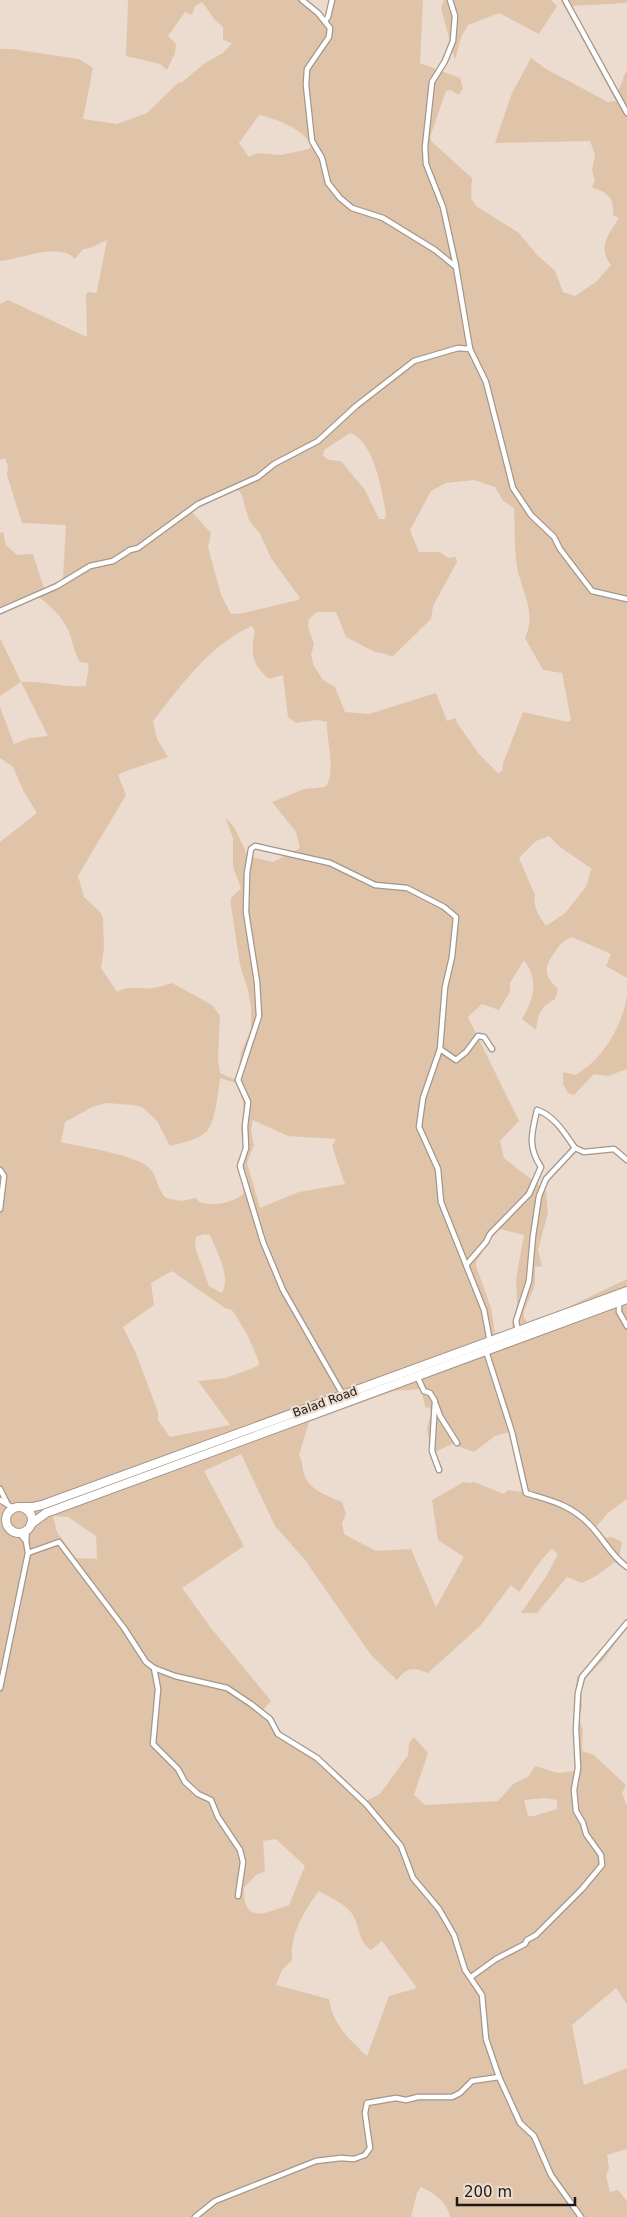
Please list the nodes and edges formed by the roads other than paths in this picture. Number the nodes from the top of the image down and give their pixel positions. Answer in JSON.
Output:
{"nodes":[{"id":1,"x":302,"y":0,"type":"edge"},
{"id":2,"x":332,"y":0,"type":"edge"},
{"id":3,"x":450,"y":0,"type":"edge"},
{"id":4,"x":565,"y":0,"type":"edge"},
{"id":5,"x":325,"y":21,"type":"junction"},
{"id":6,"x":627,"y":113,"type":"edge"},
{"id":7,"x":456,"y":267,"type":"junction"},
{"id":8,"x":470,"y":349,"type":"junction"},
{"id":9,"x":627,"y":599,"type":"edge"},
{"id":10,"x":0,"y":611,"type":"edge"},
{"id":11,"x":440,"y":1049,"type":"junction"},
{"id":12,"x":492,"y":1049,"type":"dead end"},
{"id":13,"x":575,"y":1148,"type":"junction"},
{"id":14,"x":627,"y":1160,"type":"edge"},
{"id":15,"x":0,"y":1170,"type":"edge"},
{"id":16,"x":0,"y":1209,"type":"edge"},
{"id":17,"x":467,"y":1264,"type":"junction"},
{"id":18,"x":627,"y":1291,"type":"edge"},
{"id":19,"x":627,"y":1299,"type":"edge"},
{"id":20,"x":619,"y":1302,"type":"junction"},
{"id":21,"x":627,"y":1326,"type":"edge"},
{"id":22,"x":518,"y":1331,"type":"junction"},
{"id":23,"x":490,"y":1342,"type":"junction"},
{"id":24,"x":486,"y":1351,"type":"junction"},
{"id":25,"x":417,"y":1376,"type":"junction"},
{"id":26,"x":343,"y":1395,"type":"junction"},
{"id":27,"x":435,"y":1401,"type":"junction"},
{"id":28,"x":457,"y":1443,"type":"dead end"},
{"id":29,"x":439,"y":1470,"type":"dead end"},
{"id":30,"x":0,"y":1489,"type":"edge"},
{"id":31,"x":0,"y":1500,"type":"edge"},
{"id":32,"x":10,"y":1507,"type":"junction"},
{"id":33,"x":22,"y":1507,"type":"junction"},
{"id":34,"x":0,"y":1520,"type":"edge"},
{"id":35,"x":29,"y":1527,"type":"junction"},
{"id":36,"x":0,"y":1531,"type":"edge"},
{"id":37,"x":17,"y":1532,"type":"junction"},
{"id":38,"x":26,"y":1541,"type":"junction"},
{"id":39,"x":28,"y":1552,"type":"junction"},
{"id":40,"x":627,"y":1567,"type":"edge"},
{"id":41,"x":627,"y":1624,"type":"edge"},
{"id":42,"x":154,"y":1668,"type":"junction"},
{"id":43,"x":0,"y":1688,"type":"edge"},
{"id":44,"x":238,"y":1896,"type":"dead end"},
{"id":45,"x":471,"y":1977,"type":"junction"},
{"id":46,"x":498,"y":2077,"type":"junction"},
{"id":47,"x":195,"y":2217,"type":"edge"},
{"id":48,"x":581,"y":2217,"type":"edge"}],
"edges":[{"from":1,"to":5,"type":"street"},
{"from":2,"to":5,"type":"street"},
{"from":3,"to":7,"type":"street"},
{"from":4,"to":6,"type":"street"},
{"from":5,"to":7,"type":"street"},
{"from":7,"to":8,"type":"street"},
{"from":8,"to":9,"type":"street"},
{"from":8,"to":10,"type":"street"},
{"from":11,"to":12,"type":"street"},
{"from":11,"to":17,"type":"street"},
{"from":11,"to":26,"type":"street"},
{"from":13,"to":14,"type":"street"},
{"from":13,"to":17,"type":"street"},
{"from":13,"to":22,"type":"street"},
{"from":15,"to":16,"type":"street"},
{"from":17,"to":23,"type":"street"},
{"from":18,"to":22,"type":"highway","name":"Balad Road"},
{"from":19,"to":20,"type":"highway","name":"Balad Road"},
{"from":20,"to":21,"type":"street"},
{"from":20,"to":24,"type":"highway","name":"Balad Road"},
{"from":22,"to":23,"type":"highway","name":"Balad Road"},
{"from":23,"to":26,"type":"highway","name":"Balad Road"},
{"from":24,"to":25,"type":"highway","name":"Balad Road"},
{"from":24,"to":40,"type":"street"},
{"from":25,"to":27,"type":"street"},
{"from":25,"to":35,"type":"highway","name":"Balad Road"},
{"from":26,"to":33,"type":"highway","name":"Balad Road"},
{"from":27,"to":28,"type":"street"},
{"from":27,"to":29,"type":"street"},
{"from":30,"to":32,"type":"street"},
{"from":31,"to":32,"type":"street"},
{"from":32,"to":33,"type":"highway"},
{"from":32,"to":34,"type":"highway"},
{"from":32,"to":37,"type":"highway"},
{"from":33,"to":35,"type":"highway"},
{"from":35,"to":37,"type":"highway"},
{"from":35,"to":38,"type":"street"},
{"from":36,"to":37,"type":"highway"},
{"from":37,"to":38,"type":"street"},
{"from":38,"to":39,"type":"street"},
{"from":39,"to":42,"type":"street"},
{"from":39,"to":43,"type":"street"},
{"from":41,"to":45,"type":"street"},
{"from":42,"to":44,"type":"street"},
{"from":42,"to":45,"type":"street"},
{"from":45,"to":46,"type":"street"},
{"from":46,"to":47,"type":"street"},
{"from":46,"to":48,"type":"street"}]}
